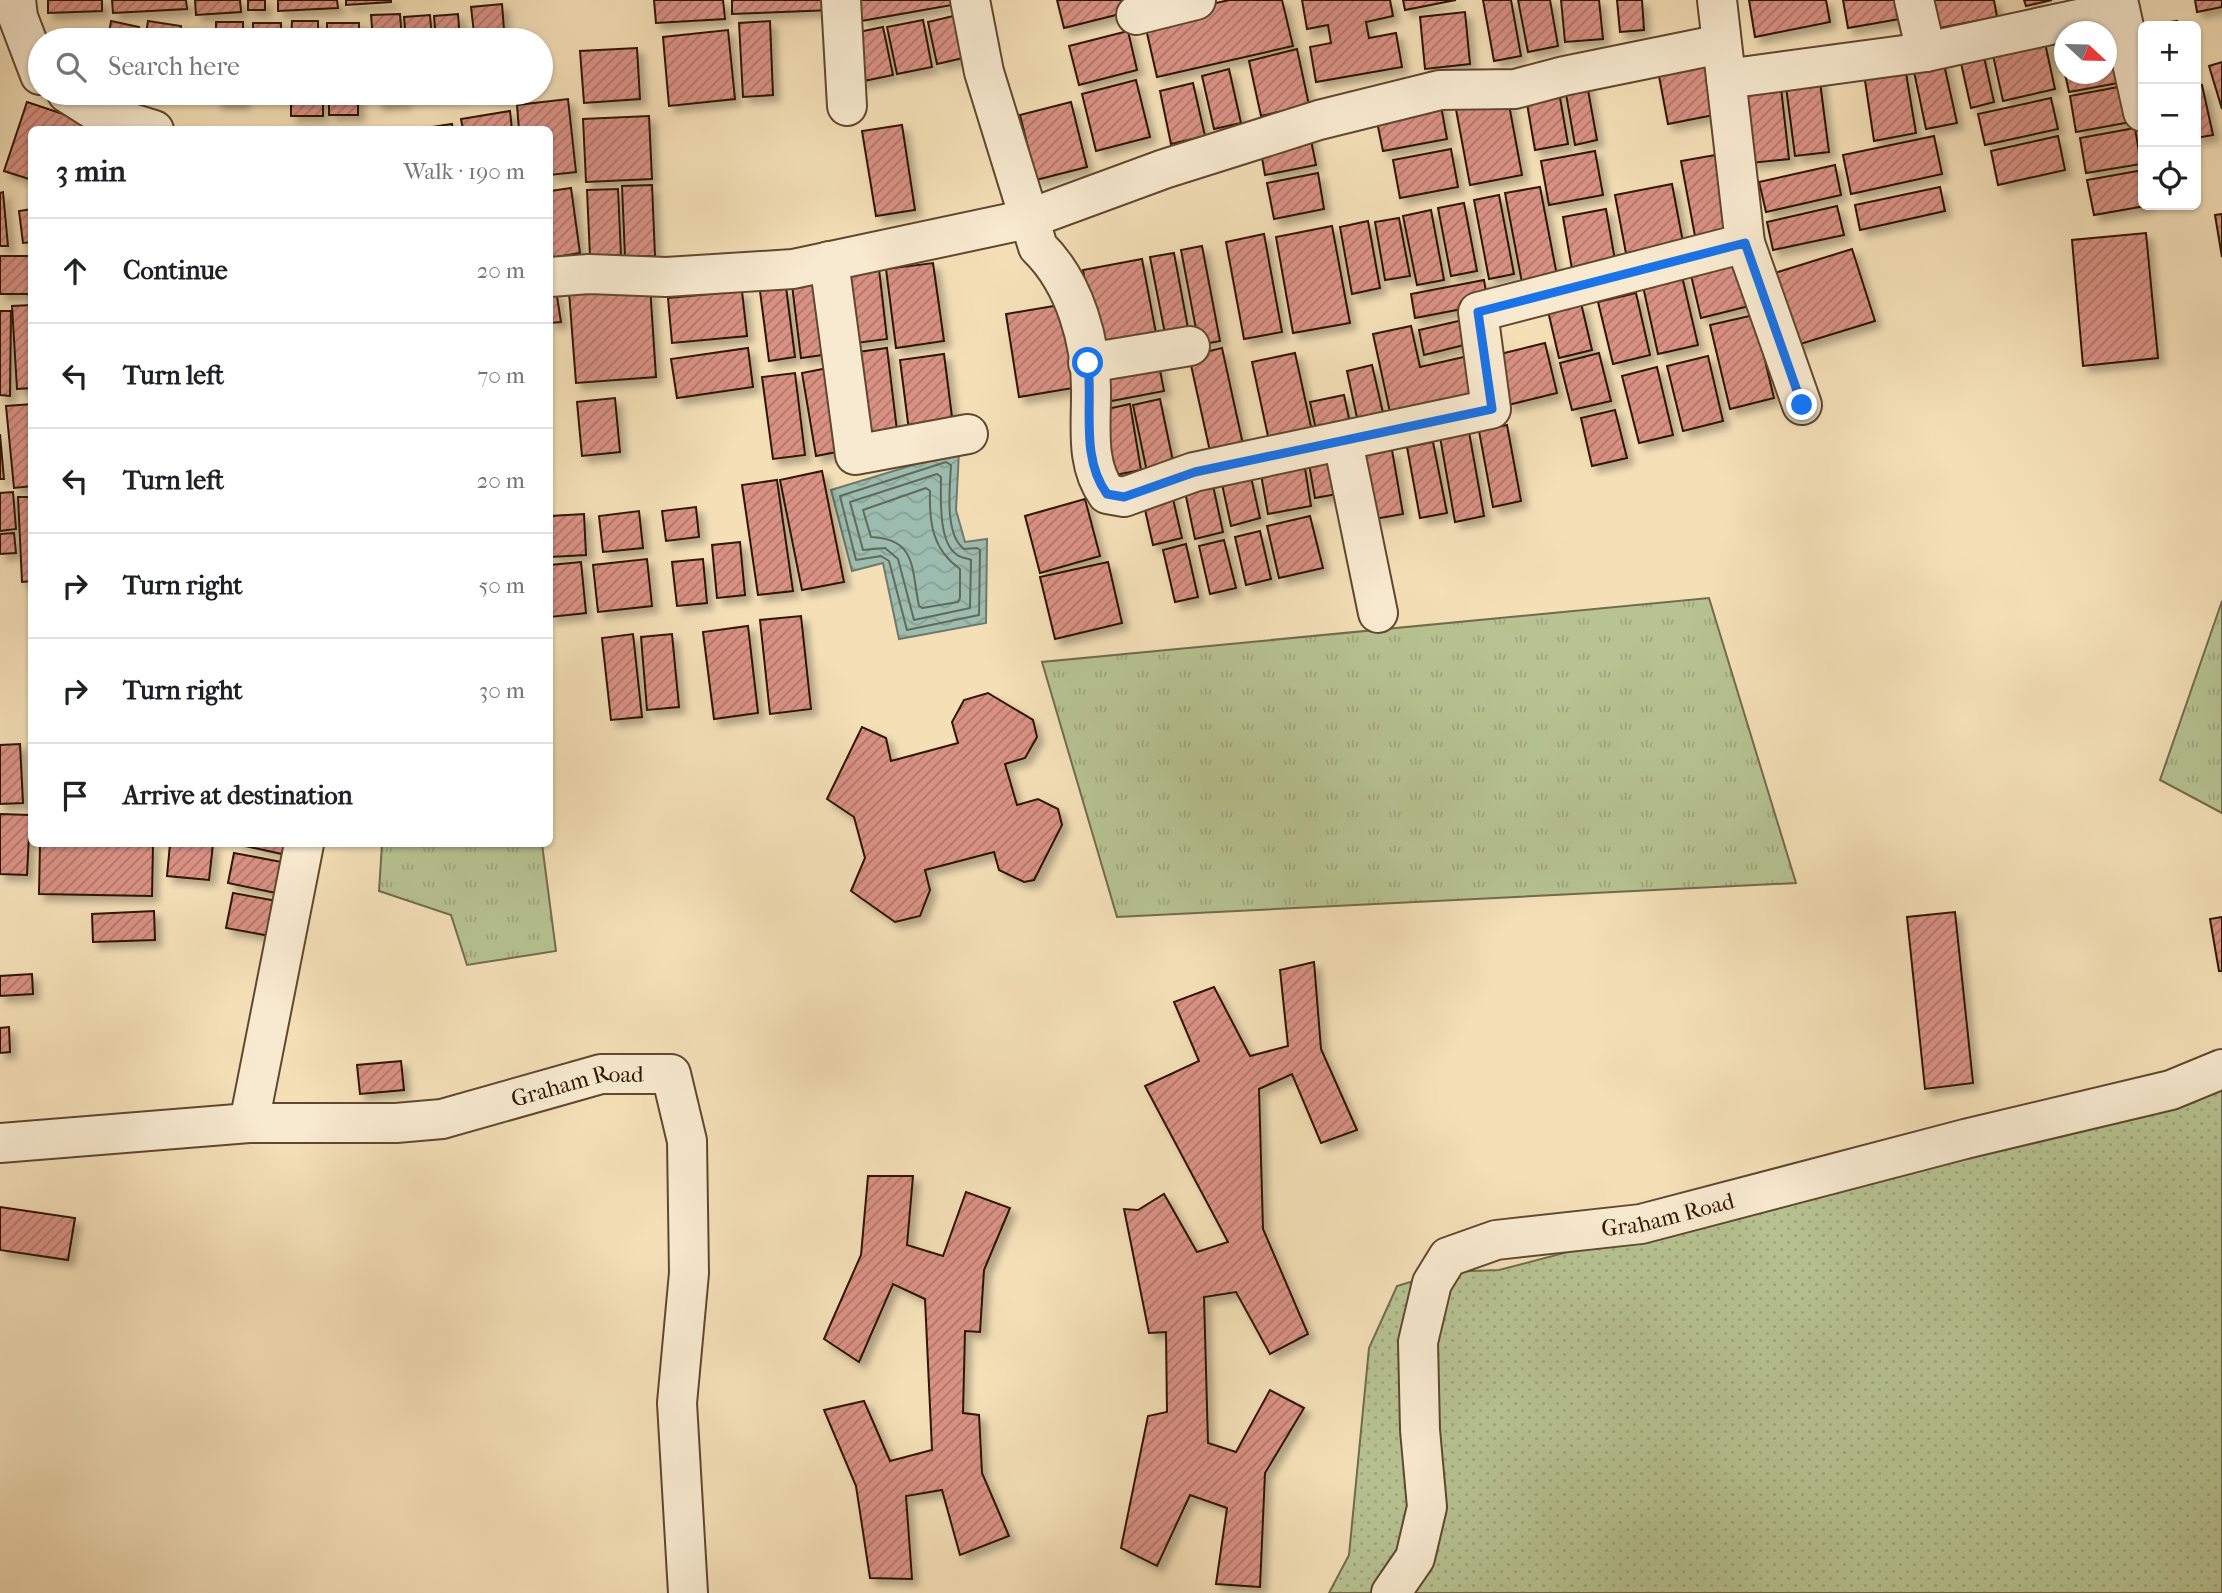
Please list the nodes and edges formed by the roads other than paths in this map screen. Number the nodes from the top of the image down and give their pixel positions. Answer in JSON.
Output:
{"nodes":[{"id":1,"x":16,"y":0,"type":"edge"},
{"id":2,"x":841,"y":0,"type":"edge"},
{"id":3,"x":970,"y":0,"type":"edge"},
{"id":4,"x":1196,"y":0,"type":"edge"},
{"id":5,"x":1717,"y":0,"type":"edge"},
{"id":6,"x":1914,"y":0,"type":"edge"},
{"id":7,"x":2119,"y":5,"type":"edge"},
{"id":8,"x":1136,"y":15,"type":"dead end"},
{"id":9,"x":28,"y":43,"type":"edge"},
{"id":10,"x":1926,"y":52,"type":"junction"},
{"id":11,"x":1724,"y":62,"type":"junction"},
{"id":12,"x":2138,"y":90,"type":"edge"},
{"id":13,"x":87,"y":105,"type":"edge"},
{"id":14,"x":847,"y":106,"type":"dead end"},
{"id":15,"x":142,"y":126,"type":"edge"},
{"id":16,"x":1028,"y":219,"type":"junction"},
{"id":17,"x":1745,"y":243,"type":"junction"},
{"id":18,"x":829,"y":261,"type":"junction"},
{"id":19,"x":553,"y":277,"type":"edge"},
{"id":20,"x":1190,"y":345,"type":"dead end"},
{"id":21,"x":1088,"y":363,"type":"junction"},
{"id":22,"x":1802,"y":405,"type":"dead end"},
{"id":23,"x":968,"y":434,"type":"dead end"},
{"id":24,"x":1343,"y":442,"type":"junction"},
{"id":25,"x":1378,"y":613,"type":"dead end"},
{"id":26,"x":303,"y":847,"type":"edge"},
{"id":27,"x":2222,"y":1069,"type":"edge"},
{"id":28,"x":249,"y":1123,"type":"junction"},
{"id":29,"x":0,"y":1143,"type":"edge"},
{"id":30,"x":688,"y":1593,"type":"edge"},
{"id":31,"x":1391,"y":1593,"type":"edge"}],
"edges":[{"from":1,"to":9,"type":"street"},
{"from":2,"to":14,"type":"street"},
{"from":3,"to":16,"type":"street"},
{"from":4,"to":8,"type":"street"},
{"from":5,"to":11,"type":"street"},
{"from":6,"to":10,"type":"street"},
{"from":7,"to":10,"type":"street"},
{"from":7,"to":12,"type":"street"},
{"from":10,"to":11,"type":"street"},
{"from":11,"to":16,"type":"street"},
{"from":11,"to":17,"type":"street"},
{"from":13,"to":15,"type":"street"},
{"from":16,"to":18,"type":"street"},
{"from":16,"to":21,"type":"street"},
{"from":17,"to":22,"type":"street"},
{"from":17,"to":24,"type":"street"},
{"from":18,"to":19,"type":"street"},
{"from":18,"to":23,"type":"street"},
{"from":20,"to":21,"type":"street"},
{"from":21,"to":24,"type":"street"},
{"from":24,"to":25,"type":"street"},
{"from":26,"to":28,"type":"street"},
{"from":27,"to":31,"type":"street","name":"Graham Road"},
{"from":28,"to":29,"type":"street"},
{"from":28,"to":30,"type":"street","name":"Graham Road"}]}
